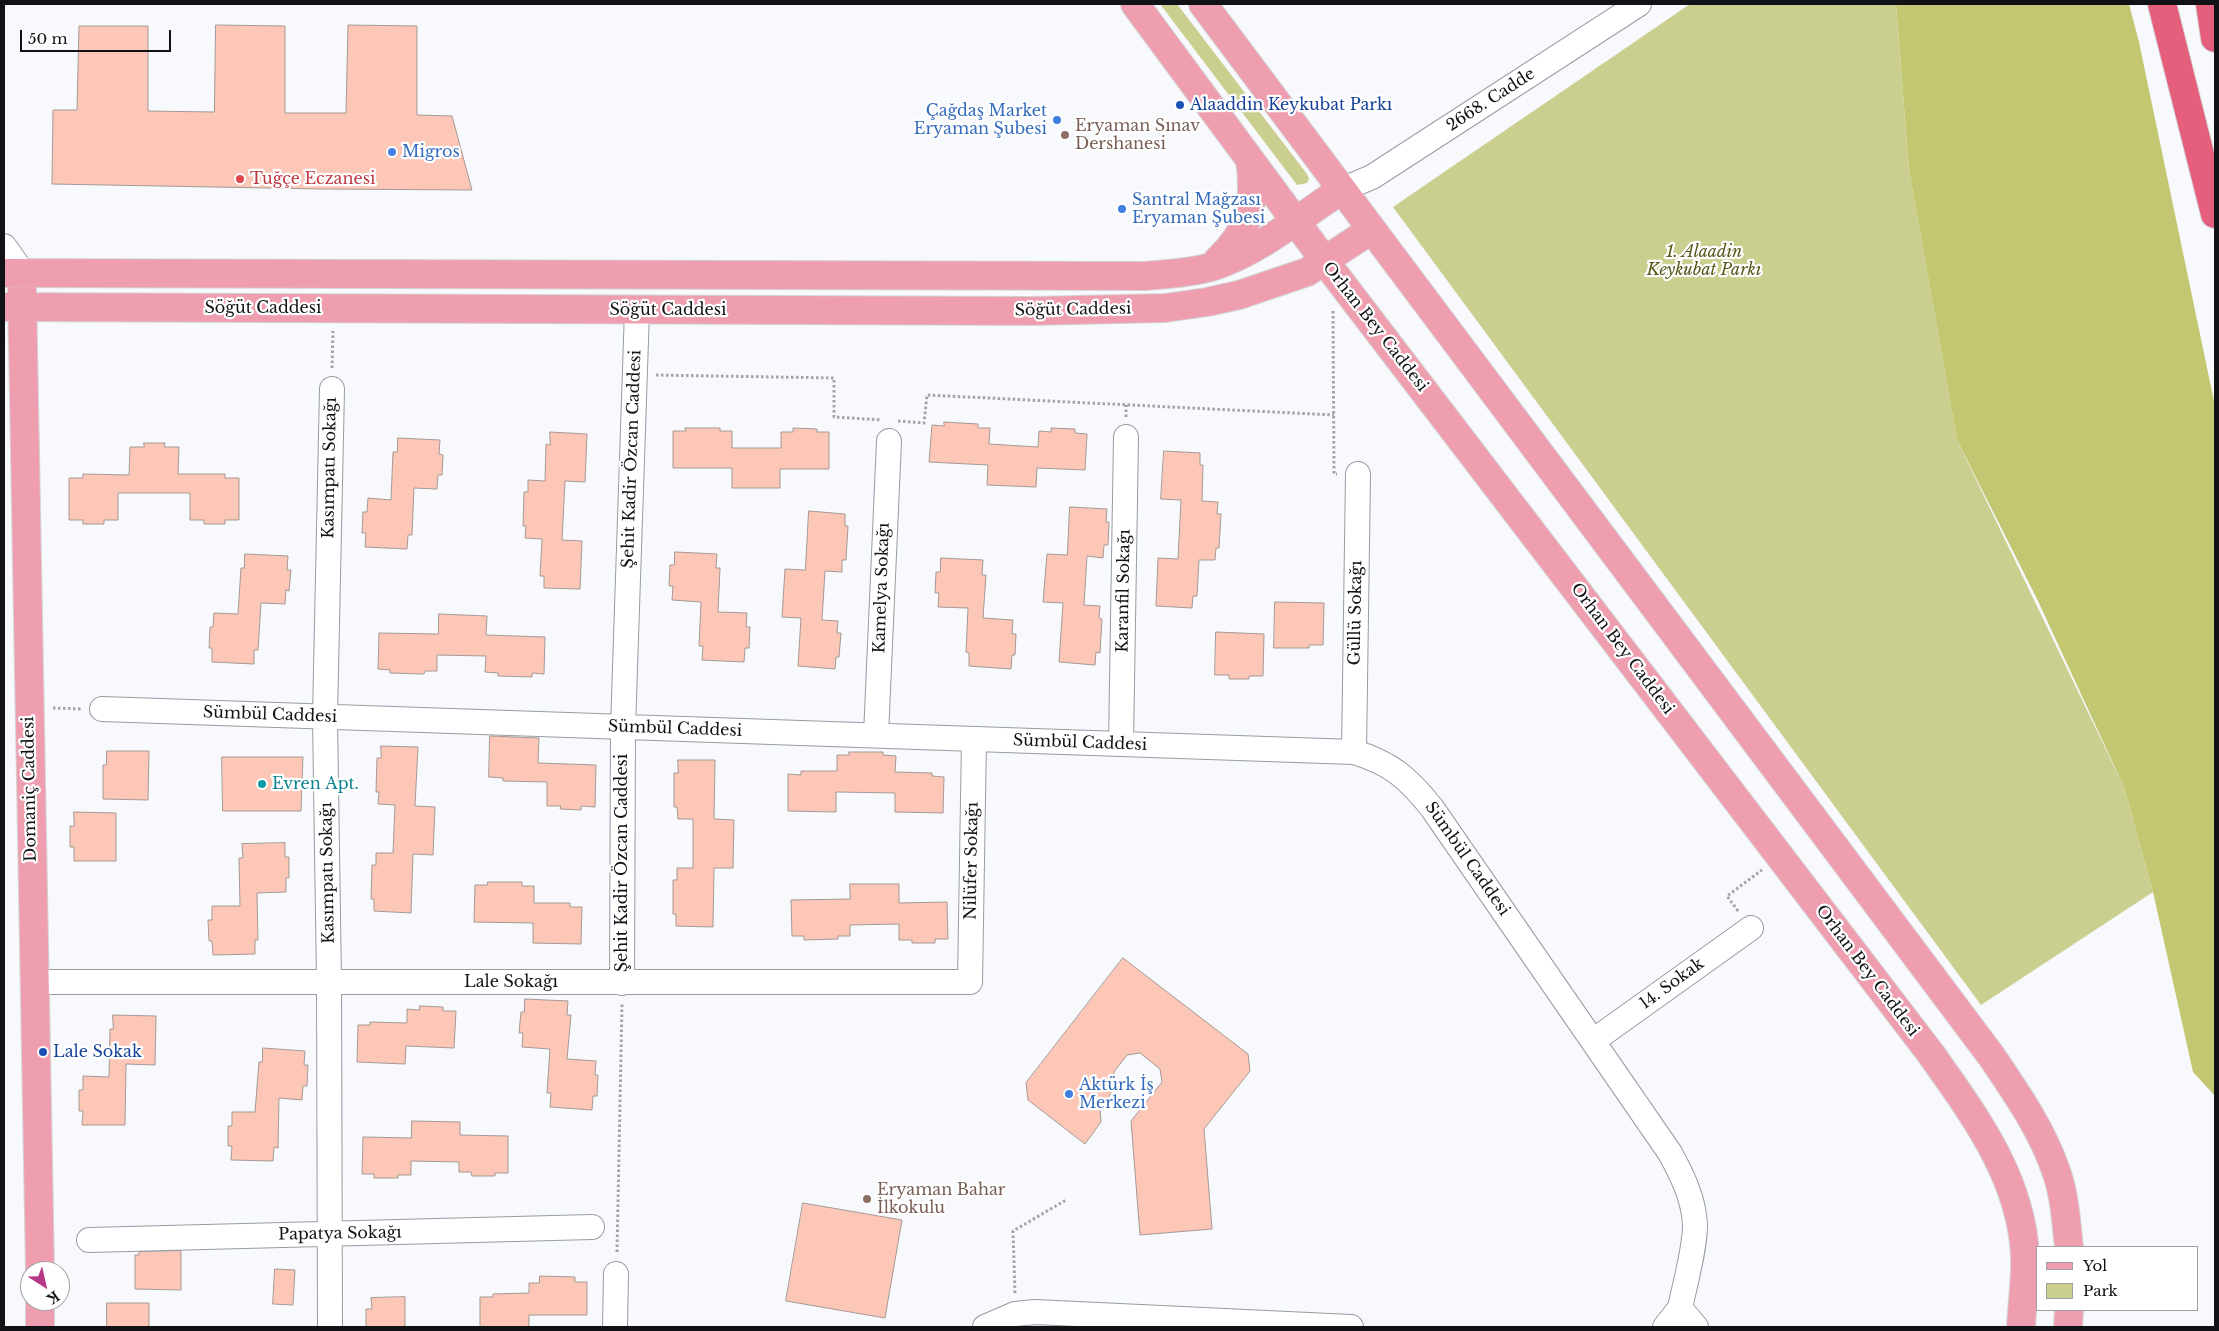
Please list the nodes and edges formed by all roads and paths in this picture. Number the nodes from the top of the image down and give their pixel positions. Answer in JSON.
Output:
{"nodes":[{"id":1,"x":1136,"y":4,"type":"edge"},
{"id":2,"x":1203,"y":4,"type":"edge"},
{"id":3,"x":1639,"y":4,"type":"edge"},
{"id":4,"x":2162,"y":4,"type":"edge"},
{"id":5,"x":2210,"y":4,"type":"edge"},
{"id":6,"x":2215,"y":38,"type":"edge"},
{"id":7,"x":1250,"y":160,"type":"junction"},
{"id":8,"x":1341,"y":190,"type":"junction"},
{"id":9,"x":2215,"y":214,"type":"edge"},
{"id":10,"x":1294,"y":220,"type":"junction"},
{"id":11,"x":1371,"y":230,"type":"junction"},
{"id":12,"x":4,"y":246,"type":"edge"},
{"id":13,"x":1211,"y":267,"type":"junction"},
{"id":14,"x":1329,"y":267,"type":"junction"},
{"id":15,"x":13,"y":273,"type":"edge"},
{"id":16,"x":13,"y":307,"type":"edge"},
{"id":17,"x":333,"y":308,"type":"junction"},
{"id":18,"x":637,"y":310,"type":"junction"},
{"id":19,"x":635,"y":375,"type":"junction"},
{"id":20,"x":332,"y":389,"type":"joint"},
{"id":21,"x":1334,"y":416,"type":"junction"},
{"id":22,"x":1126,"y":437,"type":"dead end"},
{"id":23,"x":888,"y":441,"type":"dead end"},
{"id":24,"x":1358,"y":474,"type":"joint"},
{"id":25,"x":28,"y":708,"type":"junction"},
{"id":26,"x":102,"y":709,"type":"joint"},
{"id":27,"x":325,"y":718,"type":"junction"},
{"id":28,"x":623,"y":727,"type":"junction"},
{"id":29,"x":876,"y":736,"type":"junction"},
{"id":30,"x":974,"y":739,"type":"junction"},
{"id":31,"x":1121,"y":744,"type":"junction"},
{"id":32,"x":1354,"y":752,"type":"junction"},
{"id":33,"x":1780,"y":856,"type":"junction"},
{"id":34,"x":1751,"y":928,"type":"joint"},
{"id":35,"x":51,"y":982,"type":"dead end"},
{"id":36,"x":329,"y":982,"type":"junction"},
{"id":37,"x":970,"y":982,"type":"joint"},
{"id":38,"x":622,"y":983,"type":"junction"},
{"id":39,"x":1593,"y":1041,"type":"junction"},
{"id":40,"x":1066,"y":1200,"type":"dead end"},
{"id":41,"x":592,"y":1227,"type":"dead end"},
{"id":42,"x":329,"y":1234,"type":"junction"},
{"id":43,"x":89,"y":1240,"type":"dead end"},
{"id":44,"x":2069,"y":1246,"type":"edge"},
{"id":45,"x":40,"y":1261,"type":"edge"},
{"id":46,"x":616,"y":1274,"type":"joint"},
{"id":47,"x":1680,"y":1308,"type":"junction"},
{"id":48,"x":40,"y":1311,"type":"edge"},
{"id":49,"x":2069,"y":1311,"type":"edge"},
{"id":50,"x":1016,"y":1314,"type":"junction"},
{"id":51,"x":40,"y":1327,"type":"edge"},
{"id":52,"x":330,"y":1327,"type":"edge"},
{"id":53,"x":615,"y":1327,"type":"edge"},
{"id":54,"x":985,"y":1327,"type":"edge"},
{"id":55,"x":1345,"y":1327,"type":"edge"},
{"id":56,"x":1352,"y":1327,"type":"edge"},
{"id":57,"x":1665,"y":1327,"type":"edge"},
{"id":58,"x":1696,"y":1327,"type":"edge"},
{"id":59,"x":2021,"y":1327,"type":"edge"},
{"id":60,"x":2068,"y":1327,"type":"edge"}],
"edges":[{"from":1,"to":7,"type":"main road","name":"Orhan Bey Caddesi"},
{"from":2,"to":8,"type":"main road"},
{"from":3,"to":8,"type":"street","name":"2668. Cadde"},
{"from":4,"to":9,"type":"highway"},
{"from":5,"to":6,"type":"highway"},
{"from":7,"to":10,"type":"main road","name":"Orhan Bey Caddesi"},
{"from":7,"to":13,"type":"main road"},
{"from":8,"to":10,"type":"main road","name":"Söğüt Caddesi"},
{"from":8,"to":11,"type":"main road"},
{"from":10,"to":13,"type":"main road","name":"Söğüt Caddesi"},
{"from":10,"to":14,"type":"main road","name":"Orhan Bey Caddesi"},
{"from":11,"to":14,"type":"main road","name":"Söğüt Caddesi"},
{"from":11,"to":44,"type":"main road"},
{"from":12,"to":15,"type":"street"},
{"from":13,"to":15,"type":"main road","name":"Söğüt Caddesi"},
{"from":14,"to":18,"type":"main road","name":"Söğüt Caddesi"},
{"from":14,"to":21,"type":"path"},
{"from":14,"to":33,"type":"main road","name":"Orhan Bey Caddesi"},
{"from":15,"to":16,"type":"main road","name":"Domaniç Caddesi"},
{"from":16,"to":17,"type":"main road","name":"Söğüt Caddesi"},
{"from":16,"to":25,"type":"main road","name":"Domaniç Caddesi"},
{"from":17,"to":18,"type":"main road","name":"Söğüt Caddesi"},
{"from":17,"to":20,"type":"path"},
{"from":18,"to":19,"type":"street","name":"Şehit Kadir Özcan Caddesi"},
{"from":19,"to":21,"type":"path"},
{"from":19,"to":28,"type":"street","name":"Şehit Kadir Özcan Caddesi"},
{"from":20,"to":27,"type":"street","name":"Kasımpatı Sokağı"},
{"from":21,"to":24,"type":"path"},
{"from":22,"to":31,"type":"street","name":"Karanfil Sokağı"},
{"from":23,"to":29,"type":"street","name":"Kamelya Sokağı"},
{"from":24,"to":32,"type":"street","name":"Güllü Sokağı"},
{"from":25,"to":26,"type":"path"},
{"from":25,"to":45,"type":"main road","name":"Domaniç Caddesi"},
{"from":26,"to":27,"type":"street","name":"Sümbül Caddesi"},
{"from":27,"to":28,"type":"street","name":"Sümbül Caddesi"},
{"from":27,"to":36,"type":"street","name":"Kasımpatı Sokağı"},
{"from":28,"to":29,"type":"street","name":"Sümbül Caddesi"},
{"from":28,"to":38,"type":"street","name":"Şehit Kadir Özcan Caddesi"},
{"from":29,"to":30,"type":"street","name":"Sümbül Caddesi"},
{"from":30,"to":31,"type":"street","name":"Sümbül Caddesi"},
{"from":30,"to":37,"type":"street","name":"Nilüfer Sokağı"},
{"from":31,"to":32,"type":"street","name":"Sümbül Caddesi"},
{"from":32,"to":39,"type":"street","name":"Sümbül Caddesi"},
{"from":33,"to":34,"type":"path"},
{"from":33,"to":59,"type":"main road","name":"Orhan Bey Caddesi"},
{"from":34,"to":39,"type":"street","name":"14. Sokak"},
{"from":35,"to":36,"type":"street","name":"Lale Sokağı"},
{"from":36,"to":38,"type":"street","name":"Lale Sokağı"},
{"from":36,"to":42,"type":"street","name":"Kasımpatı Sokağı"},
{"from":37,"to":38,"type":"street","name":"Lale Sokağı"},
{"from":38,"to":46,"type":"path","name":"Şehit Kadir Özcan Caddesi"},
{"from":39,"to":47,"type":"street","name":"Sümbül Caddesi"},
{"from":40,"to":50,"type":"path"},
{"from":41,"to":42,"type":"street","name":"Papatya Sokağı"},
{"from":42,"to":43,"type":"street","name":"Papatya Sokağı"},
{"from":42,"to":52,"type":"street","name":"Kasımpatı Sokağı"},
{"from":46,"to":53,"type":"street"},
{"from":47,"to":57,"type":"street"},
{"from":47,"to":58,"type":"street"},
{"from":48,"to":51,"type":"main road"},
{"from":49,"to":60,"type":"main road"},
{"from":50,"to":54,"type":"street"},
{"from":50,"to":55,"type":"street"},
{"from":55,"to":56,"type":"street"}]}
